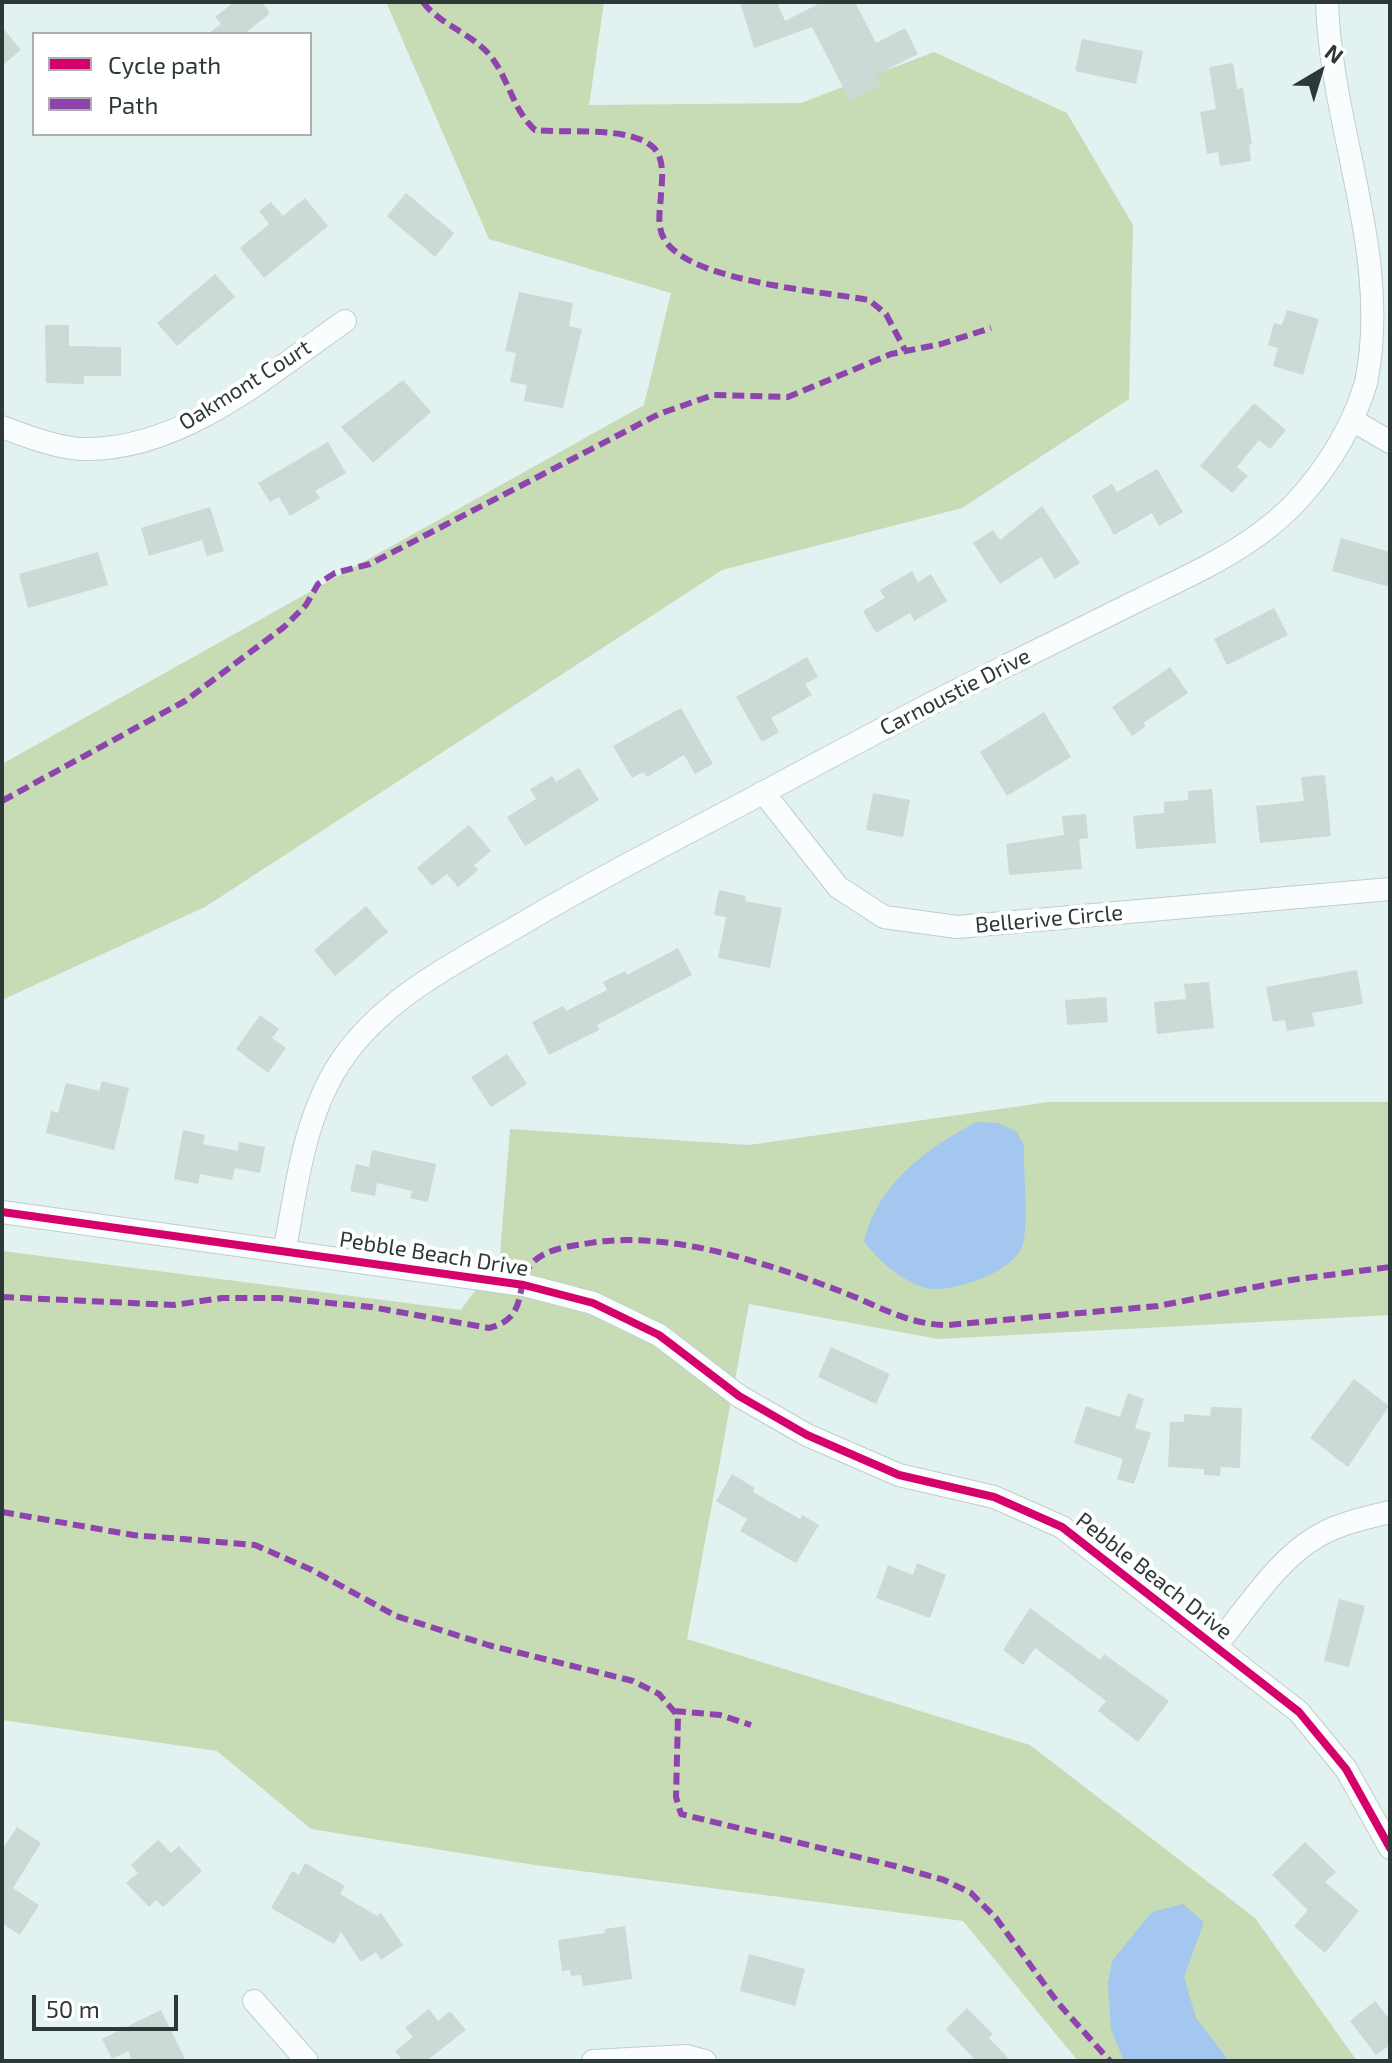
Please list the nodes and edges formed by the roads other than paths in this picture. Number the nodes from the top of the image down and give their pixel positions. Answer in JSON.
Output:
{"nodes":[{"id":1,"x":1327,"y":2,"type":"edge"},
{"id":2,"x":345,"y":321,"type":"dead end"},
{"id":3,"x":1352,"y":420,"type":"junction"},
{"id":4,"x":2,"y":427,"type":"edge"},
{"id":5,"x":1390,"y":442,"type":"edge"},
{"id":6,"x":763,"y":792,"type":"junction"},
{"id":7,"x":1390,"y":889,"type":"edge"},
{"id":8,"x":2,"y":1212,"type":"edge"},
{"id":9,"x":285,"y":1249,"type":"junction"},
{"id":10,"x":1390,"y":1512,"type":"edge"},
{"id":11,"x":1215,"y":1647,"type":"junction"},
{"id":12,"x":1390,"y":1848,"type":"edge"},
{"id":13,"x":254,"y":2001,"type":"dead end"},
{"id":14,"x":307,"y":2061,"type":"edge"},
{"id":15,"x":593,"y":2061,"type":"edge"},
{"id":16,"x":705,"y":2061,"type":"edge"}],
"edges":[{"from":1,"to":3,"type":"street","name":"Carnoustie Drive"},
{"from":2,"to":4,"type":"street","name":"Oakmont Court"},
{"from":3,"to":5,"type":"street"},
{"from":3,"to":6,"type":"street","name":"Carnoustie Drive"},
{"from":6,"to":7,"type":"street","name":"Bellerive Circle"},
{"from":6,"to":9,"type":"street","name":"Carnoustie Drive"},
{"from":8,"to":9,"type":"street","name":"Pebble Beach Drive"},
{"from":9,"to":11,"type":"street","name":"Pebble Beach Drive"},
{"from":10,"to":11,"type":"street"},
{"from":11,"to":12,"type":"street","name":"Pebble Beach Drive"},
{"from":13,"to":14,"type":"street"},
{"from":15,"to":16,"type":"street"}]}
